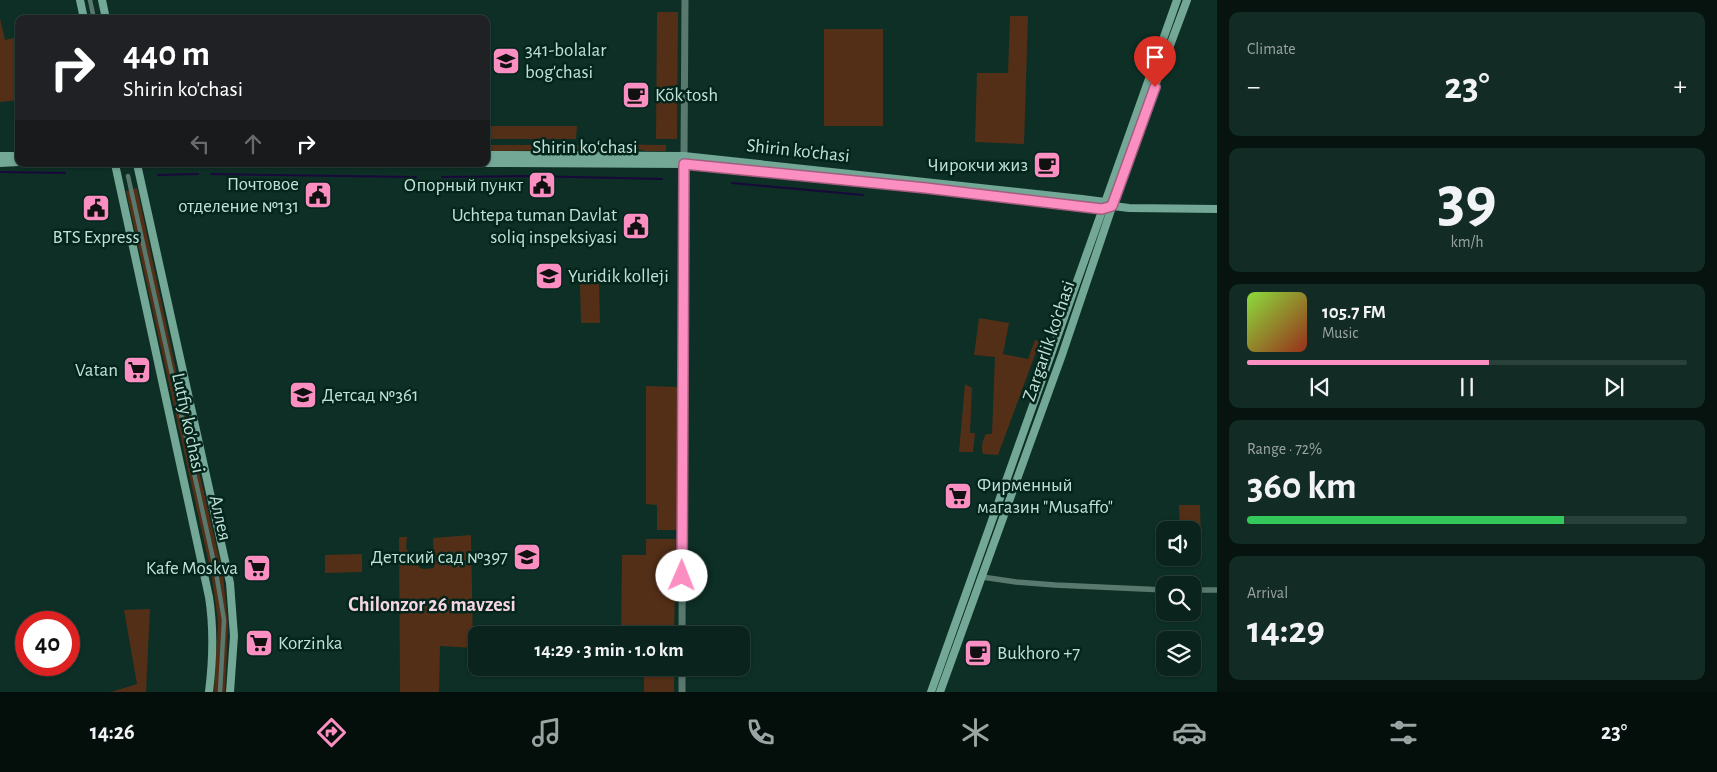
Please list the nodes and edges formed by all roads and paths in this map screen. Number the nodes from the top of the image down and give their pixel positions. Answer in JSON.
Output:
{"nodes":[{"id":1,"x":80,"y":0,"type":"edge"},
{"id":2,"x":90,"y":0,"type":"edge"},
{"id":3,"x":102,"y":0,"type":"edge"},
{"id":4,"x":685,"y":0,"type":"edge"},
{"id":5,"x":1177,"y":0,"type":"edge"},
{"id":6,"x":1187,"y":0,"type":"edge"},
{"id":7,"x":83,"y":15,"type":"edge"},
{"id":8,"x":93,"y":15,"type":"edge"},
{"id":9,"x":105,"y":15,"type":"edge"},
{"id":10,"x":490,"y":155,"type":"edge"},
{"id":11,"x":585,"y":155,"type":"junction"},
{"id":12,"x":0,"y":156,"type":"edge"},
{"id":13,"x":15,"y":156,"type":"edge"},
{"id":14,"x":684,"y":160,"type":"junction"},
{"id":15,"x":0,"y":162,"type":"edge"},
{"id":16,"x":15,"y":162,"type":"edge"},
{"id":17,"x":490,"y":163,"type":"edge"},
{"id":18,"x":585,"y":164,"type":"junction"},
{"id":19,"x":115,"y":167,"type":"edge"},
{"id":20,"x":138,"y":167,"type":"edge"},
{"id":21,"x":128,"y":176,"type":"dead end"},
{"id":22,"x":1103,"y":205,"type":"junction"},
{"id":23,"x":1112,"y":206,"type":"junction"},
{"id":24,"x":1217,"y":209,"type":"edge"},
{"id":25,"x":982,"y":577,"type":"junction"},
{"id":26,"x":1156,"y":590,"type":"edge"},
{"id":27,"x":1201,"y":590,"type":"edge"},
{"id":28,"x":1217,"y":590,"type":"edge"},
{"id":29,"x":682,"y":626,"type":"edge"},
{"id":30,"x":682,"y":676,"type":"edge"},
{"id":31,"x":209,"y":692,"type":"edge"},
{"id":32,"x":220,"y":692,"type":"edge"},
{"id":33,"x":230,"y":692,"type":"edge"},
{"id":34,"x":682,"y":692,"type":"edge"},
{"id":35,"x":931,"y":692,"type":"edge"},
{"id":36,"x":940,"y":692,"type":"edge"}],
"edges":[{"from":1,"to":7,"type":"main road"},
{"from":2,"to":8,"type":"street"},
{"from":3,"to":9,"type":"main road"},
{"from":4,"to":14,"type":"street"},
{"from":5,"to":22,"type":"main road","name":"Zargarlik ko'chasi"},
{"from":6,"to":23,"type":"main road","name":"Zargarlik ko'chasi"},
{"from":10,"to":11,"type":"main road","name":"Shirin ko'chasi"},
{"from":11,"to":14,"type":"main road","name":"Shirin ko'chasi"},
{"from":11,"to":18,"type":"main road"},
{"from":12,"to":13,"type":"main road"},
{"from":14,"to":18,"type":"main road","name":"Shirin koʻchasi"},
{"from":14,"to":22,"type":"main road","name":"Shirin ko'chasi"},
{"from":14,"to":29,"type":"street"},
{"from":15,"to":16,"type":"main road"},
{"from":17,"to":18,"type":"main road","name":"Shirin koʻchasi"},
{"from":19,"to":31,"type":"main road","name":"Lutfiy ko'chasi"},
{"from":20,"to":33,"type":"main road","name":"Lutfiy ko'chasi"},
{"from":21,"to":32,"type":"street","name":"Аллея"},
{"from":22,"to":23,"type":"main road","name":"Shirin ko'chasi"},
{"from":22,"to":35,"type":"main road","name":"Zargarlik ko'chasi"},
{"from":23,"to":24,"type":"main road"},
{"from":23,"to":25,"type":"main road","name":"Zargarlik ko'chasi"},
{"from":25,"to":26,"type":"street"},
{"from":25,"to":36,"type":"main road","name":"Zargarlik ko'chasi"},
{"from":27,"to":28,"type":"street"},
{"from":30,"to":34,"type":"street"}]}
